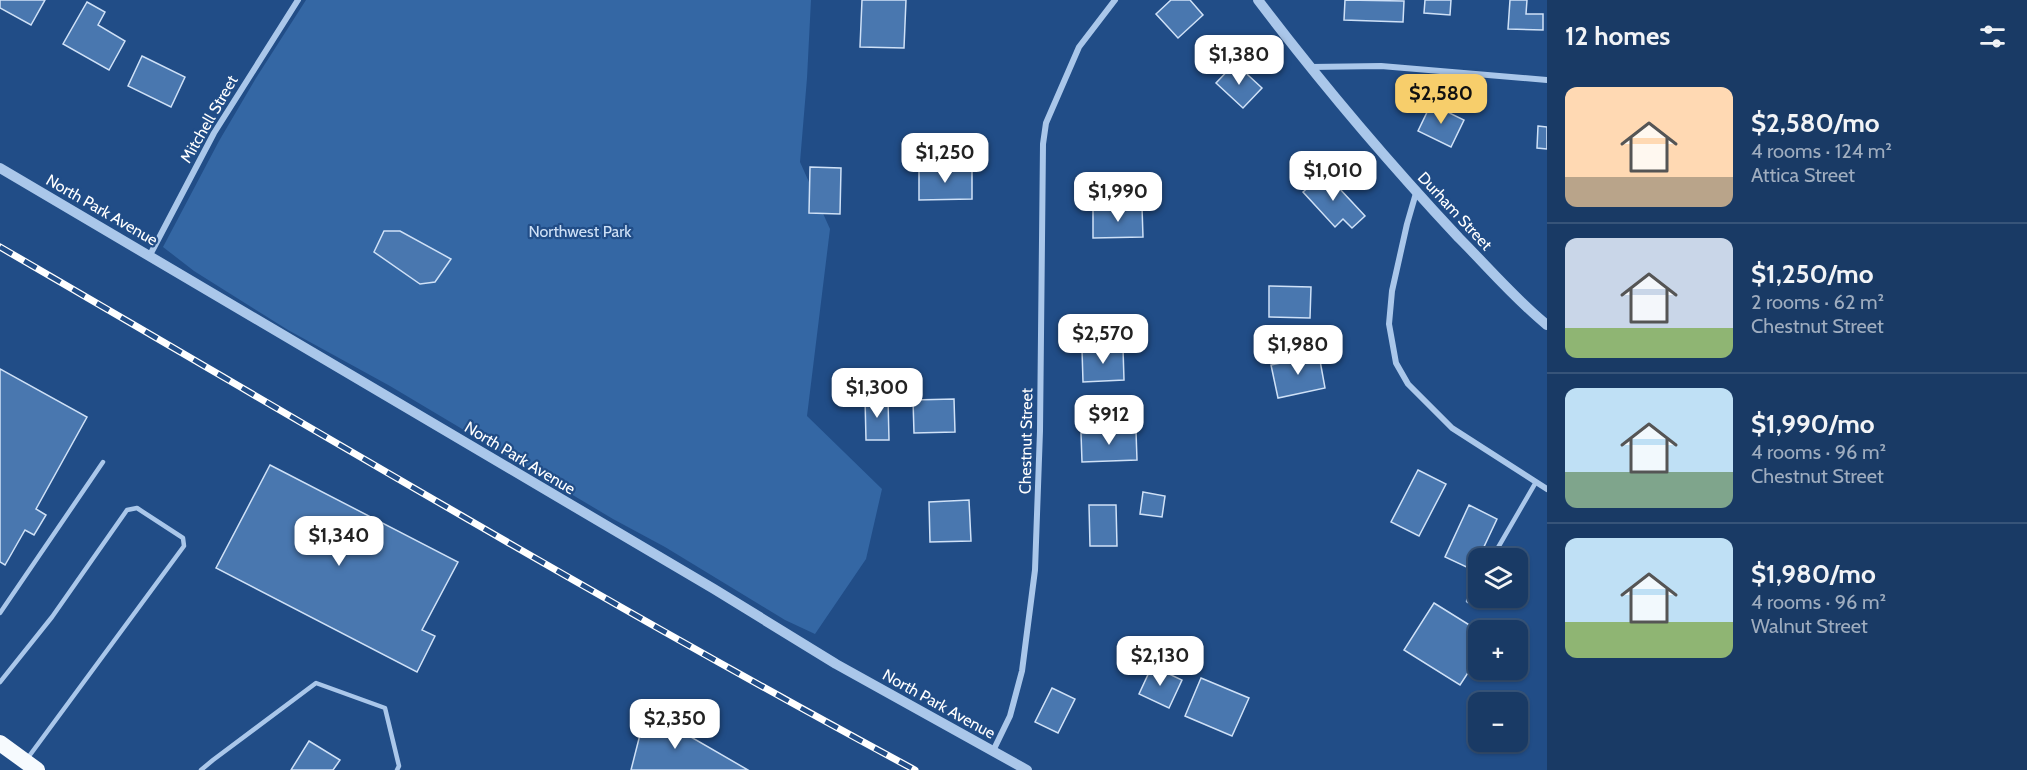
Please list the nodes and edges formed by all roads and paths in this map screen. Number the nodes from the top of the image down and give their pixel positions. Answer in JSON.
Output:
{"nodes":[{"id":1,"x":297,"y":0,"type":"edge"},
{"id":2,"x":1115,"y":0,"type":"edge"},
{"id":3,"x":1258,"y":0,"type":"edge"},
{"id":4,"x":1309,"y":67,"type":"junction"},
{"id":5,"x":1547,"y":80,"type":"edge"},
{"id":6,"x":0,"y":168,"type":"edge"},
{"id":7,"x":1416,"y":193,"type":"junction"},
{"id":8,"x":150,"y":255,"type":"junction"},
{"id":9,"x":1547,"y":325,"type":"edge"},
{"id":10,"x":103,"y":462,"type":"dead end"},
{"id":11,"x":1536,"y":482,"type":"junction"},
{"id":12,"x":1547,"y":489,"type":"edge"},
{"id":13,"x":1498,"y":548,"type":"edge"},
{"id":14,"x":0,"y":613,"type":"edge"},
{"id":15,"x":0,"y":682,"type":"edge"},
{"id":16,"x":0,"y":743,"type":"edge"},
{"id":17,"x":993,"y":752,"type":"junction"},
{"id":18,"x":31,"y":766,"type":"edge"},
{"id":19,"x":201,"y":770,"type":"edge"},
{"id":20,"x":397,"y":770,"type":"edge"},
{"id":21,"x":1027,"y":770,"type":"edge"}],
"edges":[{"from":1,"to":8,"type":"street","name":"Mitchell Street"},
{"from":2,"to":17,"type":"street","name":"Chestnut Street"},
{"from":3,"to":4,"type":"street","name":"Durham Street"},
{"from":4,"to":5,"type":"street"},
{"from":4,"to":7,"type":"street","name":"Durham Street"},
{"from":6,"to":8,"type":"street","name":"North Park Avenue"},
{"from":7,"to":9,"type":"street","name":"Durham Street"},
{"from":7,"to":11,"type":"street"},
{"from":8,"to":17,"type":"street","name":"North Park Avenue"},
{"from":10,"to":14,"type":"lane"},
{"from":11,"to":12,"type":"street"},
{"from":11,"to":13,"type":"lane"},
{"from":15,"to":18,"type":"lane"},
{"from":16,"to":18,"type":"highway"},
{"from":17,"to":21,"type":"street","name":"North Park Avenue"},
{"from":19,"to":20,"type":"lane"}]}
